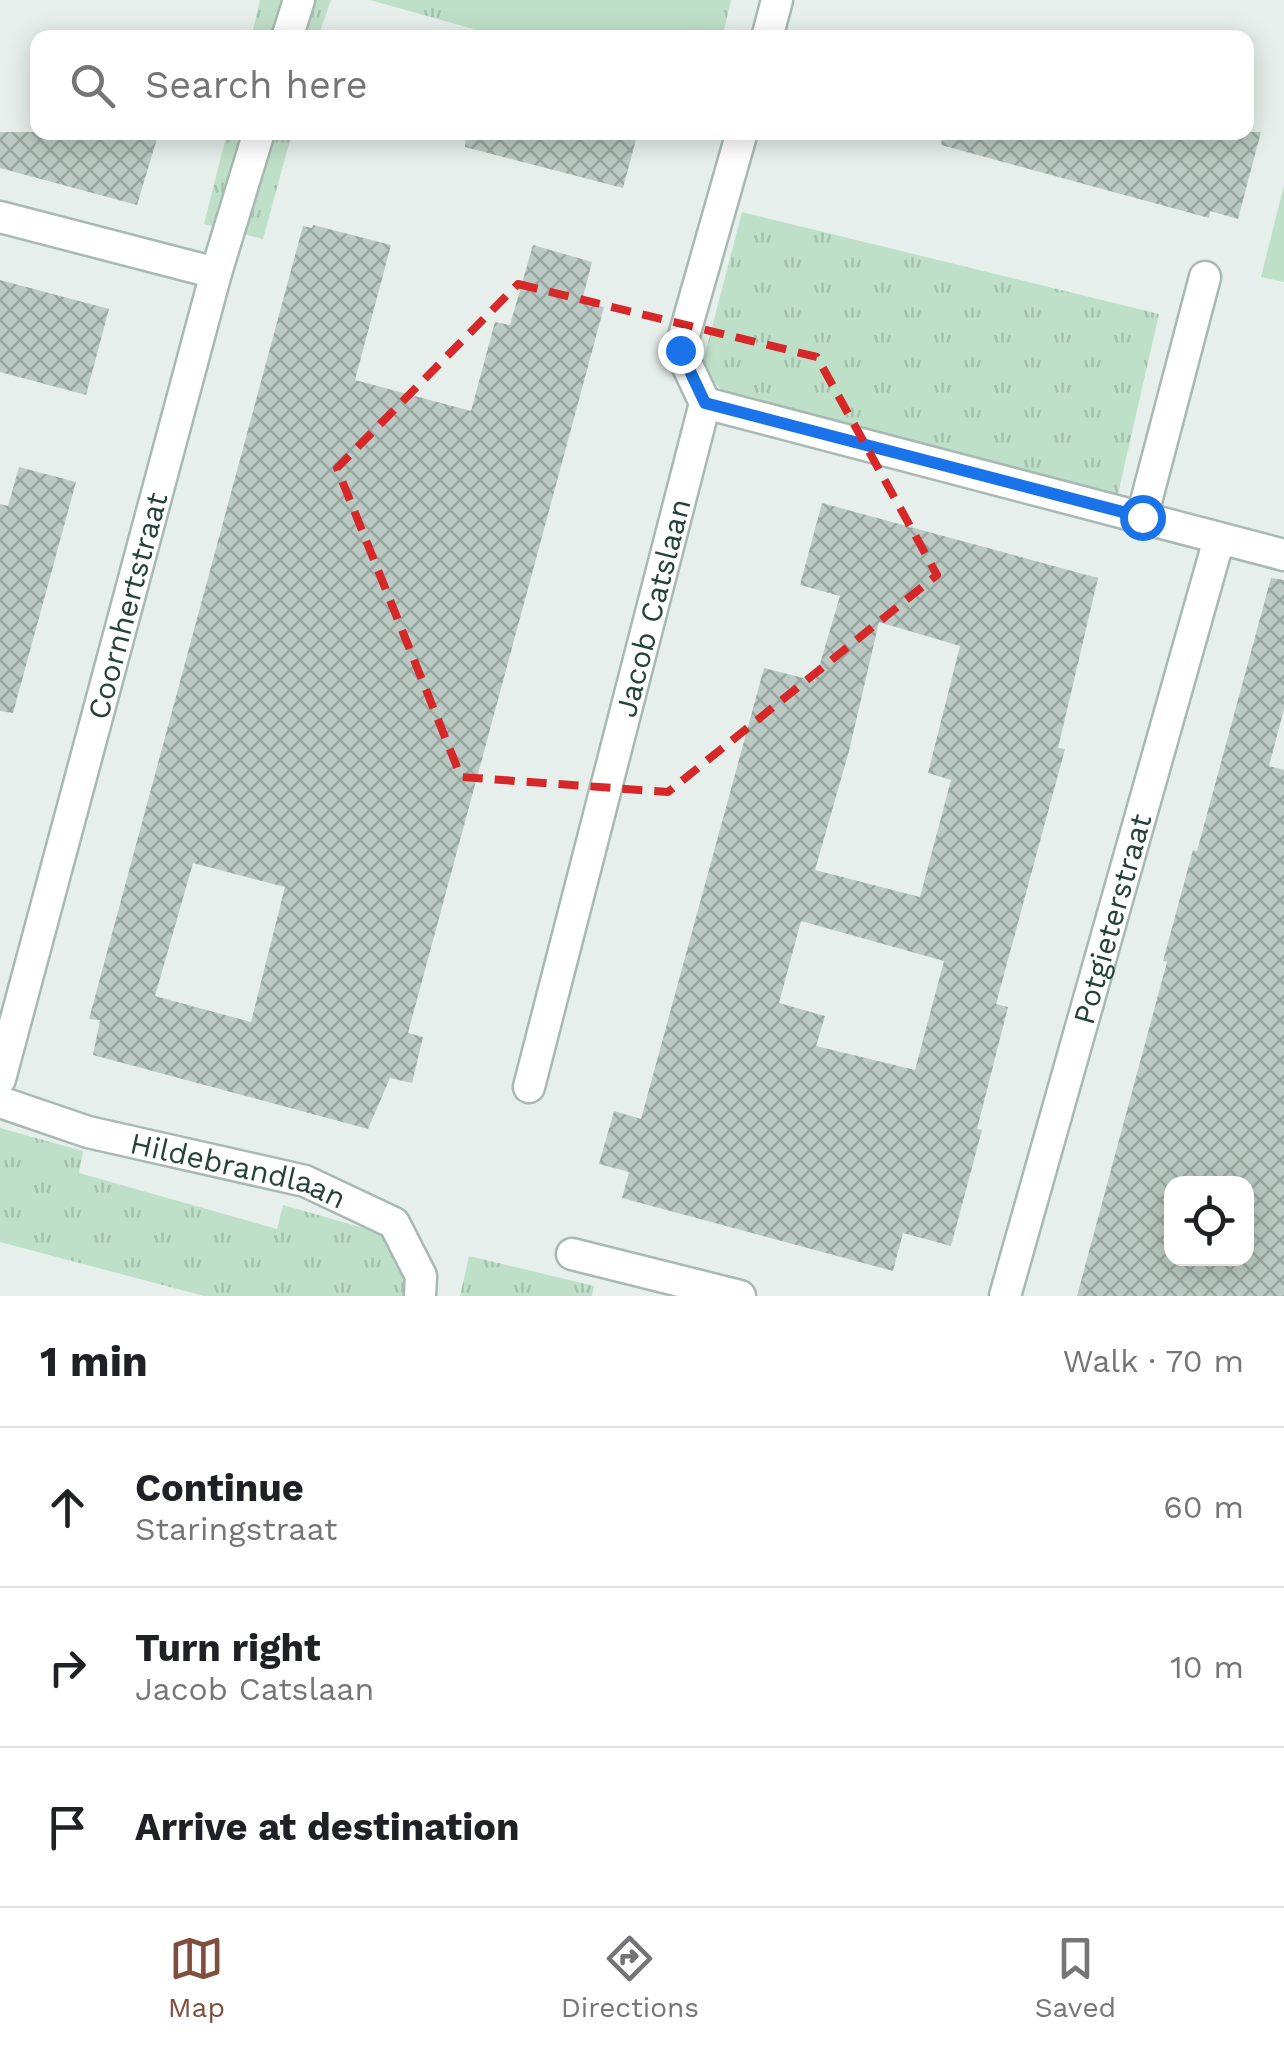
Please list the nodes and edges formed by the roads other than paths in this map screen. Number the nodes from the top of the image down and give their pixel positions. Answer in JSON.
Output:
{"nodes":[{"id":1,"x":298,"y":0,"type":"edge"},
{"id":2,"x":776,"y":0,"type":"edge"},
{"id":3,"x":289,"y":30,"type":"edge"},
{"id":4,"x":769,"y":30,"type":"edge"},
{"id":5,"x":257,"y":140,"type":"edge"},
{"id":6,"x":740,"y":140,"type":"edge"},
{"id":7,"x":0,"y":216,"type":"edge"},
{"id":8,"x":216,"y":273,"type":"junction"},
{"id":9,"x":1205,"y":278,"type":"dead end"},
{"id":10,"x":705,"y":403,"type":"junction"},
{"id":11,"x":1142,"y":517,"type":"junction"},
{"id":12,"x":1219,"y":538,"type":"junction"},
{"id":13,"x":1284,"y":556,"type":"edge"},
{"id":14,"x":0,"y":1079,"type":"edge"},
{"id":15,"x":529,"y":1087,"type":"dead end"},
{"id":16,"x":0,"y":1102,"type":"edge"},
{"id":17,"x":572,"y":1254,"type":"dead end"},
{"id":18,"x":420,"y":1296,"type":"edge"},
{"id":19,"x":740,"y":1296,"type":"edge"},
{"id":20,"x":1005,"y":1296,"type":"edge"}],
"edges":[{"from":1,"to":3,"type":"street"},
{"from":2,"to":4,"type":"street"},
{"from":5,"to":8,"type":"street","name":"Coornhertstraat"},
{"from":6,"to":10,"type":"street"},
{"from":7,"to":8,"type":"street"},
{"from":8,"to":14,"type":"street","name":"Coornhertstraat"},
{"from":9,"to":11,"type":"street"},
{"from":10,"to":11,"type":"street"},
{"from":10,"to":15,"type":"street","name":"Jacob Catslaan"},
{"from":11,"to":12,"type":"street"},
{"from":12,"to":13,"type":"street"},
{"from":12,"to":20,"type":"street","name":"Potgieterstraat"},
{"from":16,"to":18,"type":"street","name":"Hildebrandlaan"},
{"from":17,"to":19,"type":"street"}]}
